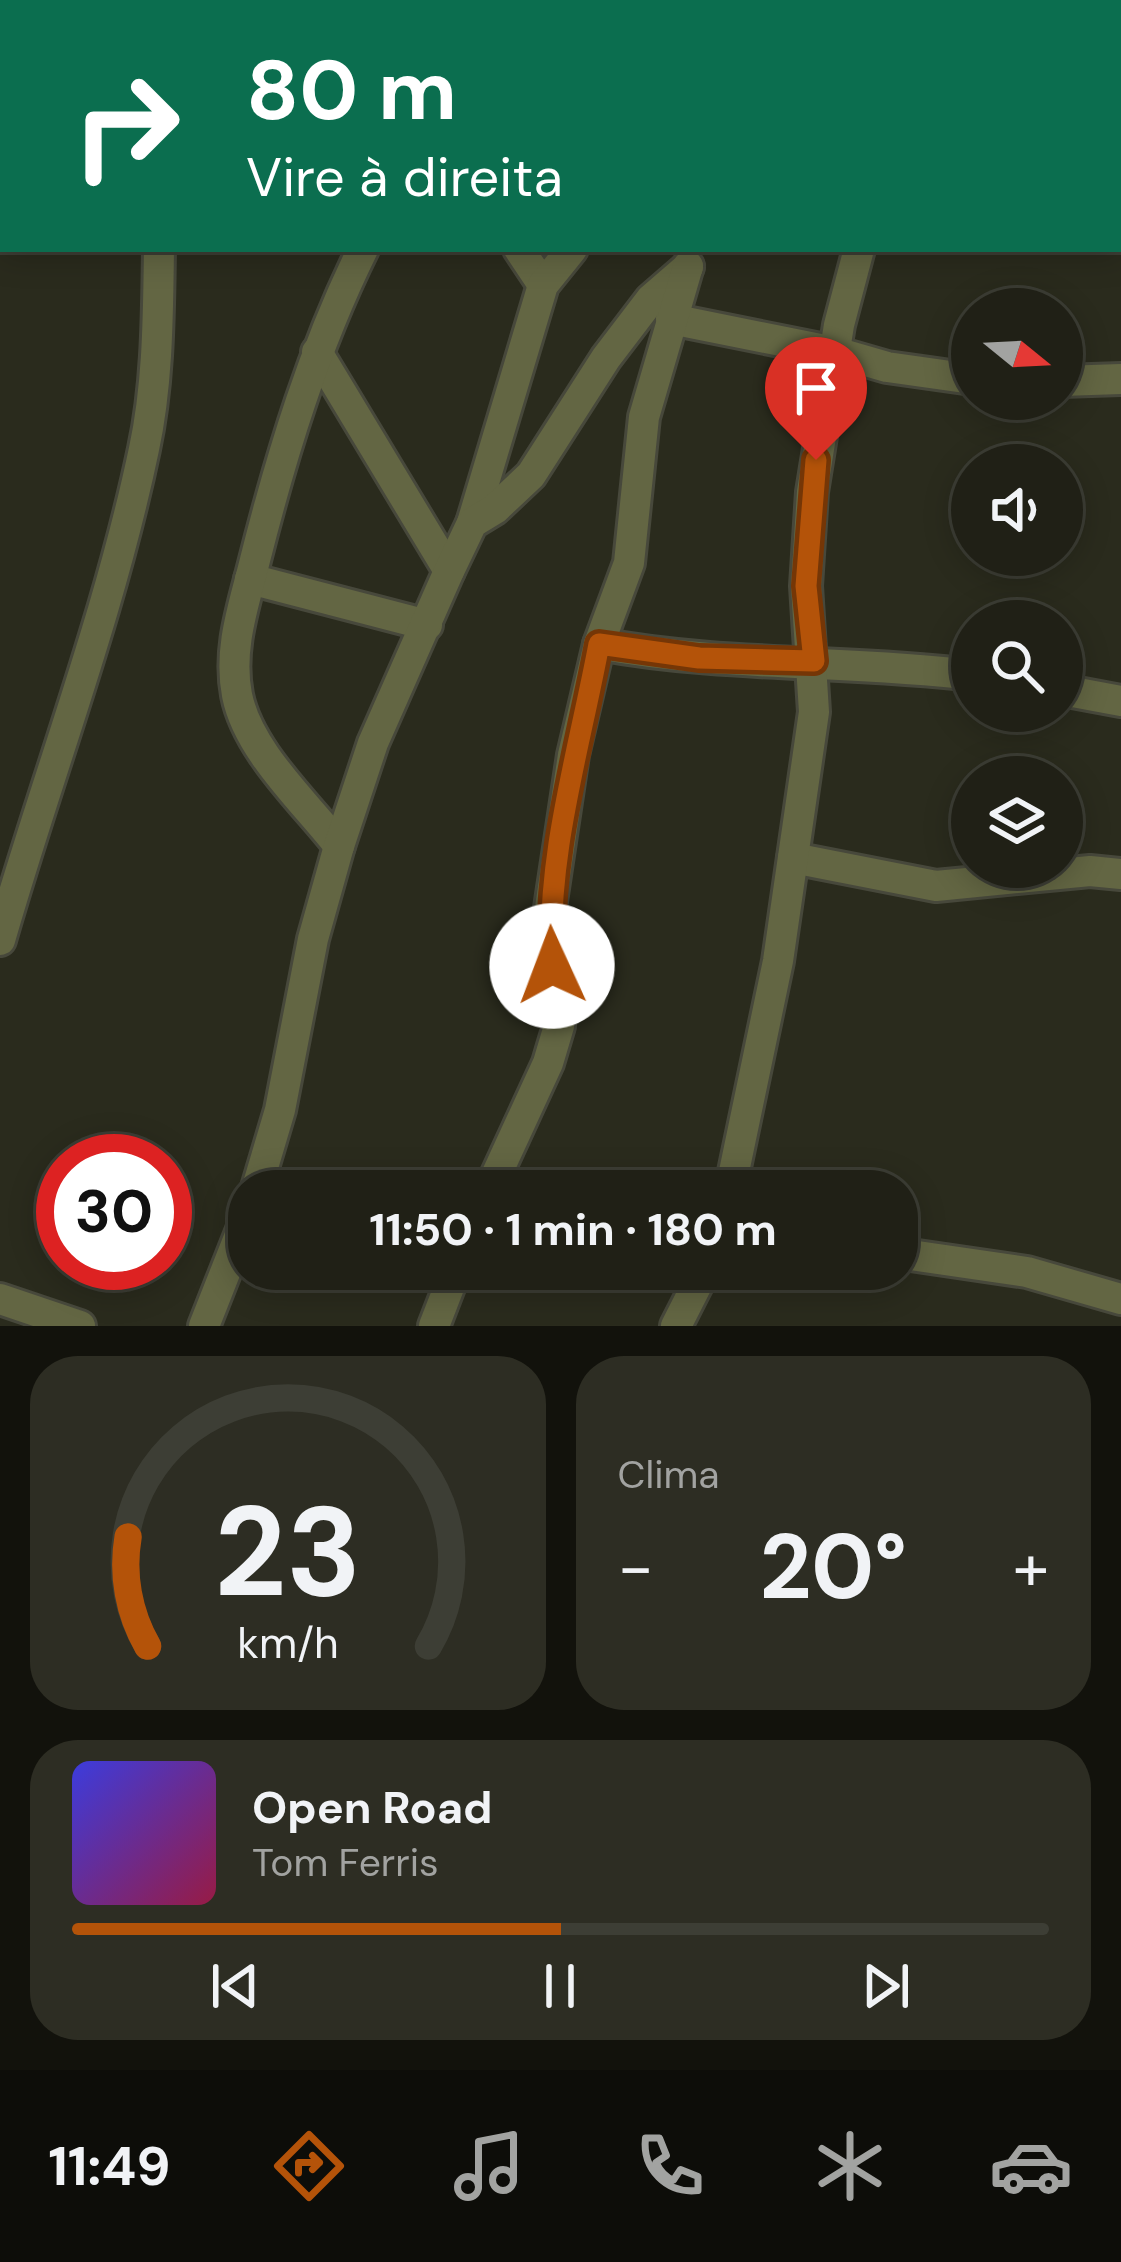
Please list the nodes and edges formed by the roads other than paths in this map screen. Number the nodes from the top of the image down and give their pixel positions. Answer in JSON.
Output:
{"nodes":[{"id":1,"x":160,"y":252,"type":"edge"},
{"id":2,"x":362,"y":252,"type":"edge"},
{"id":3,"x":521,"y":252,"type":"edge"},
{"id":4,"x":570,"y":252,"type":"edge"},
{"id":5,"x":858,"y":252,"type":"edge"},
{"id":6,"x":691,"y":258,"type":"edge"},
{"id":7,"x":544,"y":285,"type":"junction"},
{"id":8,"x":671,"y":319,"type":"junction"},
{"id":9,"x":317,"y":352,"type":"junction"},
{"id":10,"x":835,"y":352,"type":"junction"},
{"id":11,"x":951,"y":376,"type":"edge"},
{"id":12,"x":1121,"y":379,"type":"edge"},
{"id":13,"x":1083,"y":380,"type":"edge"},
{"id":14,"x":472,"y":523,"type":"junction"},
{"id":15,"x":449,"y":571,"type":"junction"},
{"id":16,"x":250,"y":579,"type":"junction"},
{"id":17,"x":427,"y":626,"type":"junction"},
{"id":18,"x":599,"y":644,"type":"junction"},
{"id":19,"x":814,"y":661,"type":"junction"},
{"id":20,"x":951,"y":673,"type":"edge"},
{"id":21,"x":1083,"y":694,"type":"edge"},
{"id":22,"x":1121,"y":701,"type":"edge"},
{"id":23,"x":339,"y":846,"type":"junction"},
{"id":24,"x":793,"y":858,"type":"junction"},
{"id":25,"x":1121,"y":874,"type":"edge"},
{"id":26,"x":0,"y":940,"type":"edge"},
{"id":27,"x":262,"y":1170,"type":"edge"},
{"id":28,"x":499,"y":1170,"type":"edge"},
{"id":29,"x":734,"y":1170,"type":"edge"},
{"id":30,"x":918,"y":1256,"type":"edge"},
{"id":31,"x":228,"y":1265,"type":"edge"},
{"id":32,"x":448,"y":1290,"type":"edge"},
{"id":33,"x":694,"y":1290,"type":"edge"},
{"id":34,"x":1121,"y":1299,"type":"edge"},
{"id":35,"x":0,"y":1300,"type":"edge"},
{"id":36,"x":80,"y":1326,"type":"edge"},
{"id":37,"x":204,"y":1326,"type":"edge"},
{"id":38,"x":434,"y":1326,"type":"edge"},
{"id":39,"x":676,"y":1326,"type":"edge"}],
"edges":[{"from":1,"to":26,"type":"street"},
{"from":2,"to":9,"type":"street"},
{"from":3,"to":7,"type":"street"},
{"from":4,"to":7,"type":"street"},
{"from":5,"to":10,"type":"street"},
{"from":6,"to":8,"type":"street"},
{"from":6,"to":14,"type":"street"},
{"from":7,"to":14,"type":"street"},
{"from":8,"to":10,"type":"street"},
{"from":8,"to":18,"type":"street"},
{"from":9,"to":15,"type":"street"},
{"from":9,"to":16,"type":"street"},
{"from":10,"to":11,"type":"street"},
{"from":10,"to":19,"type":"street"},
{"from":12,"to":13,"type":"street"},
{"from":14,"to":15,"type":"street"},
{"from":15,"to":17,"type":"street"},
{"from":16,"to":17,"type":"street"},
{"from":16,"to":23,"type":"street"},
{"from":17,"to":23,"type":"street"},
{"from":18,"to":19,"type":"street"},
{"from":18,"to":28,"type":"street"},
{"from":19,"to":20,"type":"street"},
{"from":19,"to":24,"type":"street"},
{"from":21,"to":22,"type":"street"},
{"from":23,"to":27,"type":"street"},
{"from":24,"to":25,"type":"street"},
{"from":24,"to":29,"type":"street"},
{"from":30,"to":34,"type":"street"},
{"from":31,"to":37,"type":"street"},
{"from":32,"to":38,"type":"street"},
{"from":33,"to":39,"type":"street"},
{"from":35,"to":36,"type":"street"}]}
